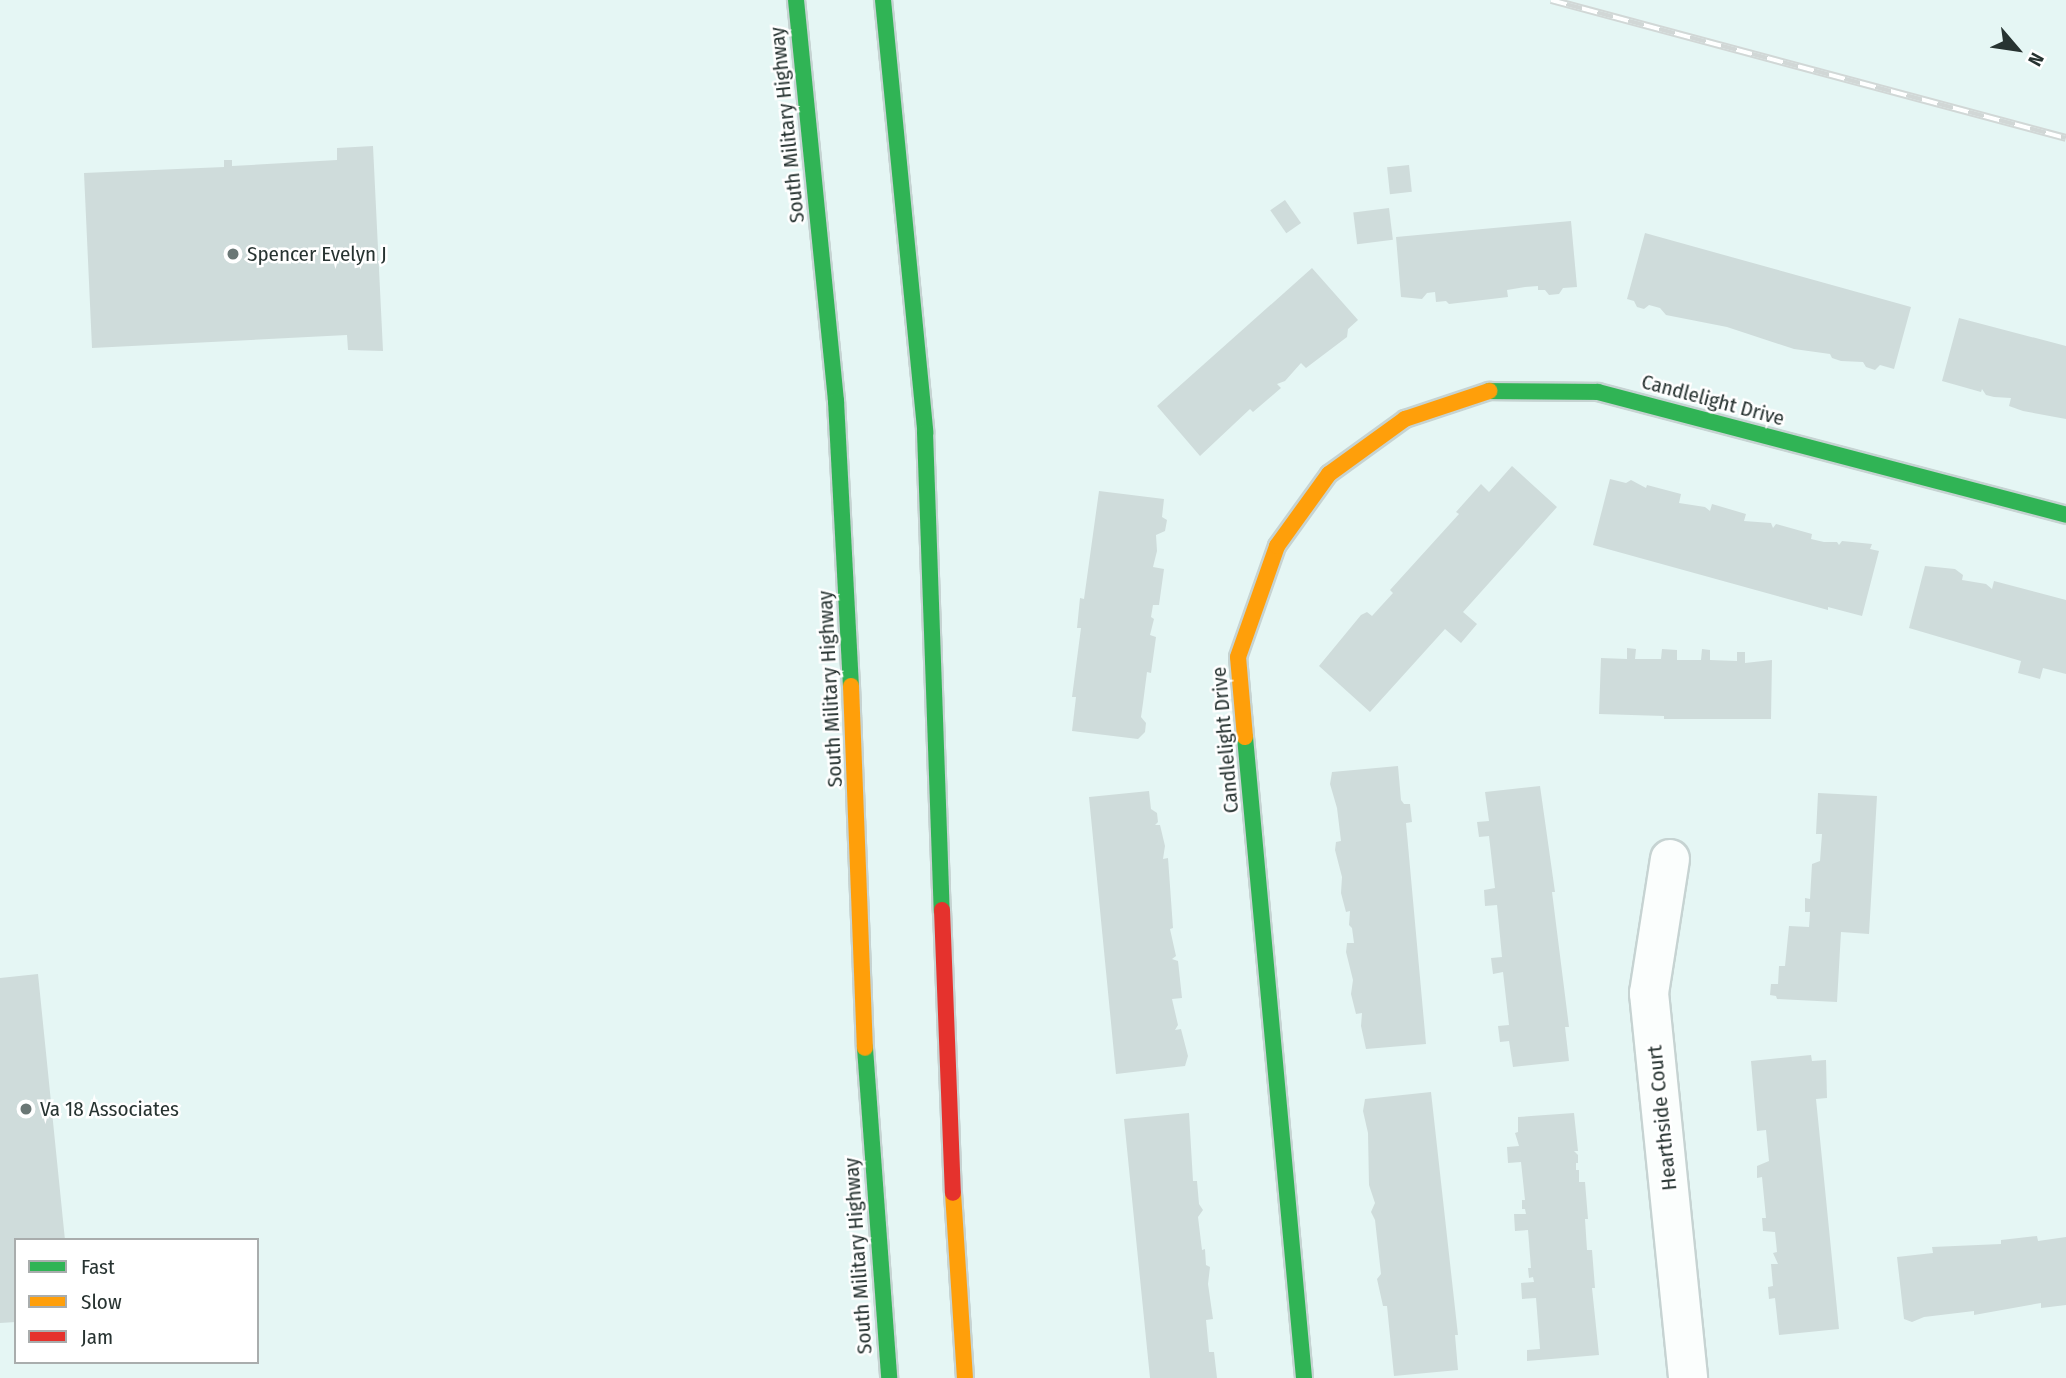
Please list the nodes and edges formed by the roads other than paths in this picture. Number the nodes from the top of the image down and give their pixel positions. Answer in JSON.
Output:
{"nodes":[{"id":1,"x":796,"y":0,"type":"edge"},
{"id":2,"x":883,"y":0,"type":"edge"},
{"id":3,"x":2066,"y":515,"type":"edge"},
{"id":4,"x":1670,"y":859,"type":"dead end"},
{"id":5,"x":889,"y":1378,"type":"edge"},
{"id":6,"x":965,"y":1378,"type":"edge"},
{"id":7,"x":1304,"y":1378,"type":"edge"},
{"id":8,"x":1688,"y":1378,"type":"edge"}],
"edges":[{"from":1,"to":5,"type":"main road","name":"South Military Highway"},
{"from":2,"to":6,"type":"main road"},
{"from":3,"to":7,"type":"main road","name":"Candlelight Drive"},
{"from":4,"to":8,"type":"street","name":"Hearthside Court"}]}
